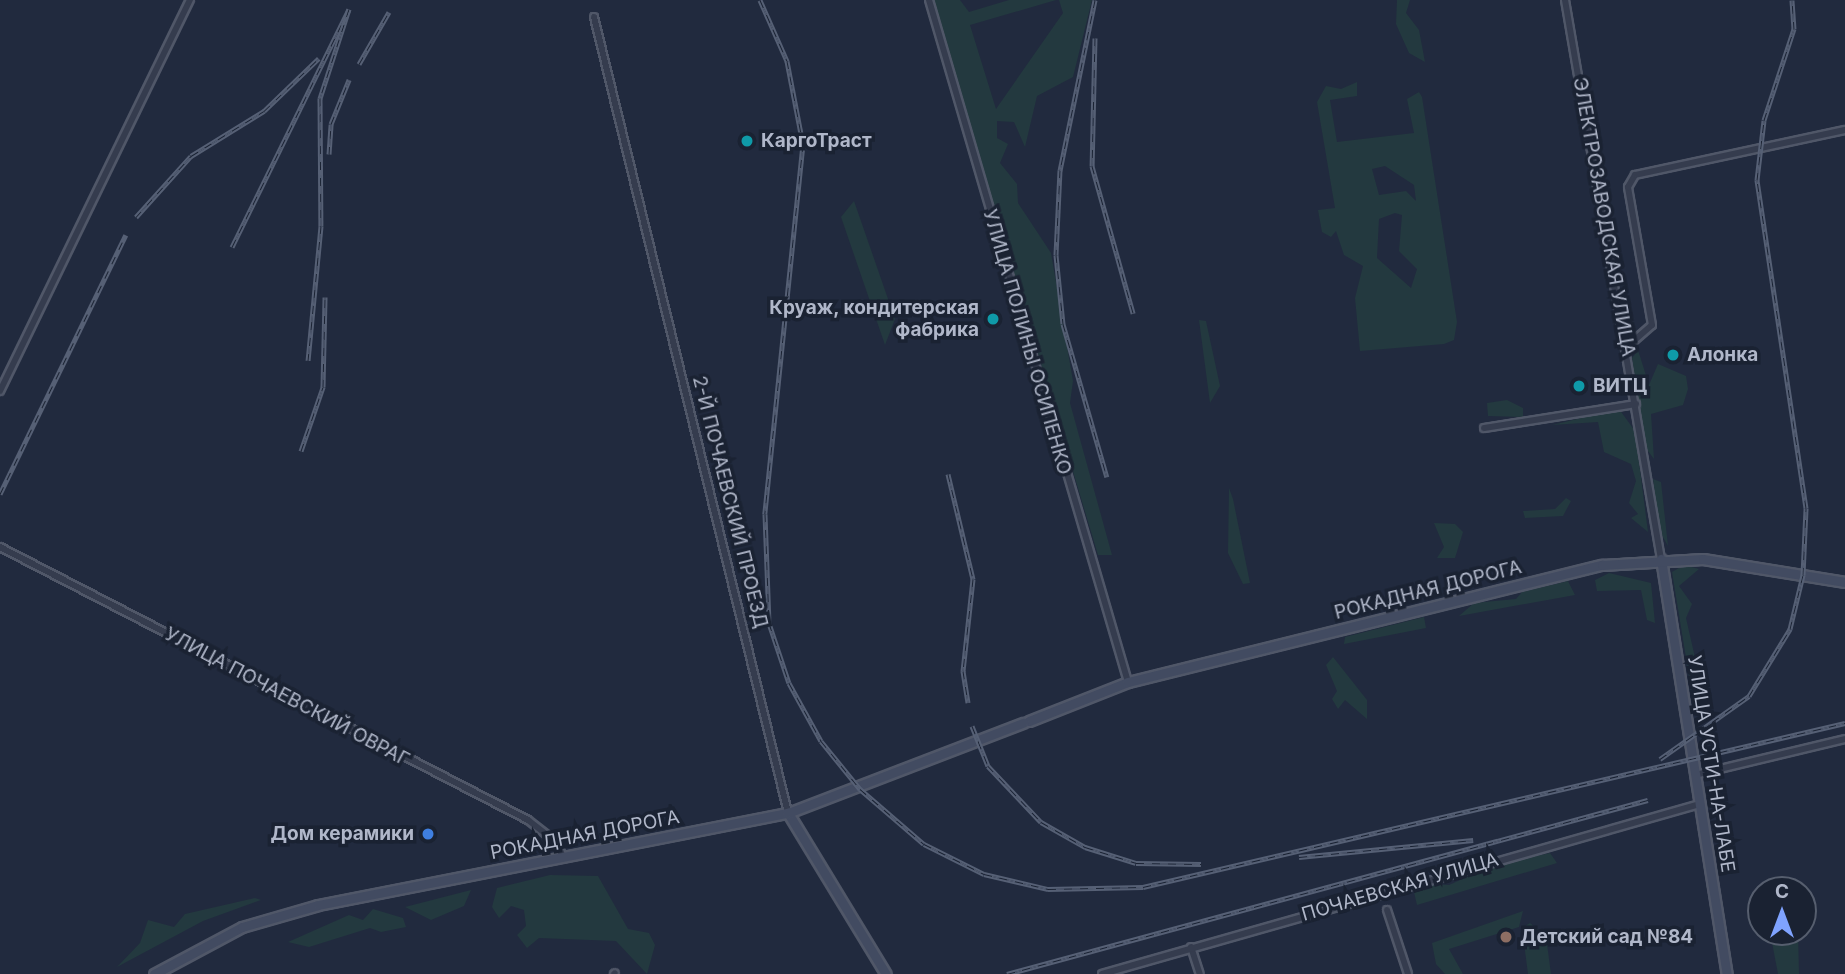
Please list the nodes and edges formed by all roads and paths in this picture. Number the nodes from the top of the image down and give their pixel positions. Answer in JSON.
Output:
{"nodes":[{"id":1,"x":190,"y":0,"type":"edge"},
{"id":2,"x":929,"y":0,"type":"edge"},
{"id":3,"x":1565,"y":0,"type":"edge"},
{"id":4,"x":594,"y":16,"type":"dead end"},
{"id":5,"x":1845,"y":130,"type":"edge"},
{"id":6,"x":1629,"y":345,"type":"junction"},
{"id":7,"x":0,"y":391,"type":"edge"},
{"id":8,"x":1636,"y":404,"type":"junction"},
{"id":9,"x":1484,"y":428,"type":"dead end"},
{"id":10,"x":0,"y":547,"type":"edge"},
{"id":11,"x":1661,"y":559,"type":"junction"},
{"id":12,"x":1845,"y":582,"type":"edge"},
{"id":13,"x":1128,"y":682,"type":"junction"},
{"id":14,"x":1845,"y":739,"type":"edge"},
{"id":15,"x":1695,"y":775,"type":"junction"},
{"id":16,"x":1700,"y":804,"type":"junction"},
{"id":17,"x":788,"y":813,"type":"junction"},
{"id":18,"x":563,"y":857,"type":"junction"},
{"id":19,"x":1387,"y":910,"type":"dead end"},
{"id":20,"x":1191,"y":947,"type":"junction"},
{"id":21,"x":154,"y":974,"type":"edge"},
{"id":22,"x":886,"y":974,"type":"edge"},
{"id":23,"x":1102,"y":974,"type":"edge"},
{"id":24,"x":1200,"y":974,"type":"edge"},
{"id":25,"x":1408,"y":974,"type":"edge"},
{"id":26,"x":1727,"y":974,"type":"edge"}],
"edges":[{"from":1,"to":7,"type":"street"},
{"from":2,"to":13,"type":"street","name":"УЛИЦА ПОЛИНЫ ОСИПЕНКО"},
{"from":3,"to":6,"type":"street","name":"ЭЛЕКТРОЗАВОДСКАЯ УЛИЦА"},
{"from":4,"to":17,"type":"street","name":"2-Й ПОЧАЕВСКИЙ ПРОЕЗД"},
{"from":5,"to":6,"type":"street"},
{"from":6,"to":8,"type":"street","name":"ЭЛЕКТРОЗАВОДСКАЯ УЛИЦА"},
{"from":8,"to":9,"type":"street"},
{"from":8,"to":11,"type":"street","name":"ЭЛЕКТРОЗАВОДСКАЯ УЛИЦА"},
{"from":10,"to":18,"type":"street","name":"УЛИЦА ПОЧАЕВСКИЙ ОВРАГ"},
{"from":11,"to":12,"type":"main road","name":"РОКАДНАЯ ДОРОГА"},
{"from":11,"to":13,"type":"main road","name":"РОКАДНАЯ ДОРОГА"},
{"from":11,"to":15,"type":"main road","name":"УЛИЦА УСТИ-НА-ЛАБЕ"},
{"from":13,"to":17,"type":"main road","name":"РОКАДНАЯ ДОРОГА"},
{"from":14,"to":15,"type":"street"},
{"from":15,"to":16,"type":"main road","name":"УЛИЦА УСТИ-НА-ЛАБЕ"},
{"from":16,"to":20,"type":"street","name":"ПОЧАЕВСКАЯ УЛИЦА"},
{"from":16,"to":26,"type":"main road","name":"УЛИЦА УСТИ-НА-ЛАБЕ"},
{"from":17,"to":18,"type":"main road","name":"РОКАДНАЯ ДОРОГА"},
{"from":17,"to":22,"type":"main road","name":"2-Й ПОЧАЕВСКИЙ ПРОЕЗД"},
{"from":18,"to":21,"type":"main road","name":"РОКАДНАЯ ДОРОГА"},
{"from":19,"to":25,"type":"street"},
{"from":20,"to":23,"type":"street","name":"ПОЧАЕВСКАЯ УЛИЦА"},
{"from":20,"to":24,"type":"street"}]}
